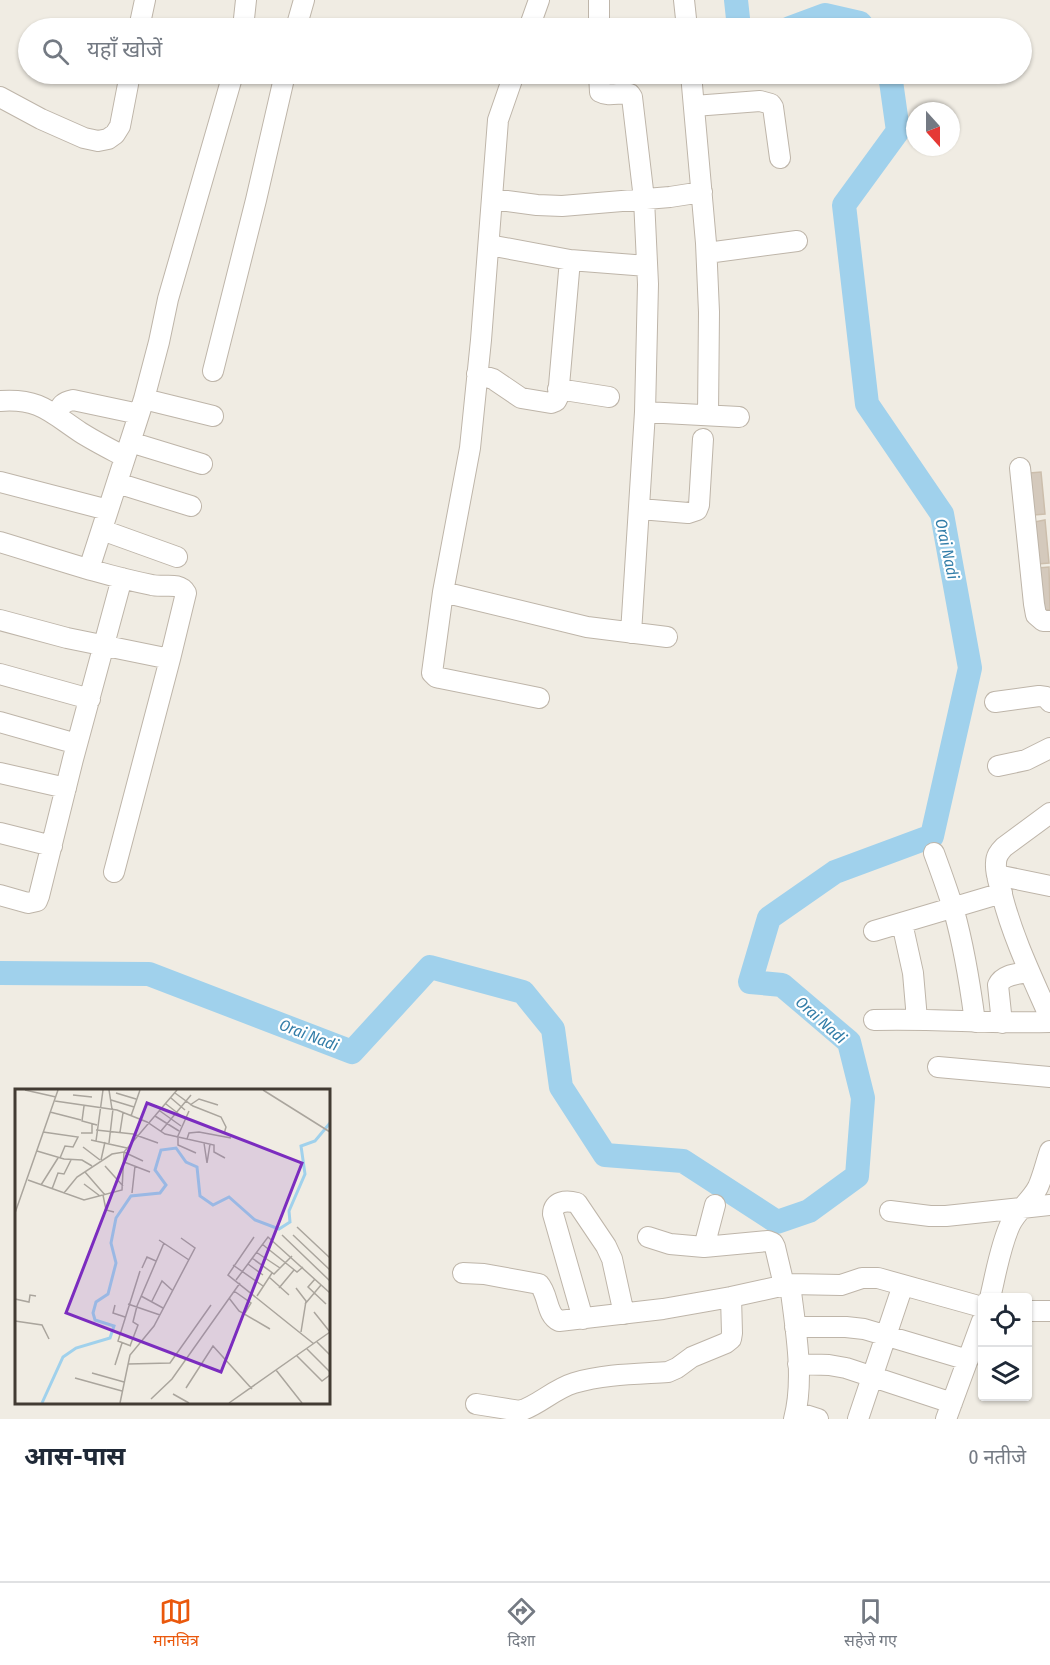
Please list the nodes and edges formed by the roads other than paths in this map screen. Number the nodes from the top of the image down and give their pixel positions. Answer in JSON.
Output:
{"nodes":[{"id":1,"x":145,"y":0,"type":"edge"},
{"id":2,"x":246,"y":0,"type":"edge"},
{"id":3,"x":304,"y":0,"type":"edge"},
{"id":4,"x":538,"y":0,"type":"edge"},
{"id":5,"x":599,"y":0,"type":"edge"},
{"id":6,"x":684,"y":0,"type":"edge"},
{"id":7,"x":141,"y":18,"type":"edge"},
{"id":8,"x":244,"y":18,"type":"edge"},
{"id":9,"x":299,"y":18,"type":"edge"},
{"id":10,"x":532,"y":18,"type":"edge"},
{"id":11,"x":599,"y":18,"type":"edge"},
{"id":12,"x":686,"y":18,"type":"edge"},
{"id":13,"x":128,"y":84,"type":"edge"},
{"id":14,"x":230,"y":84,"type":"edge"},
{"id":15,"x":283,"y":84,"type":"edge"},
{"id":16,"x":511,"y":84,"type":"edge"},
{"id":17,"x":600,"y":84,"type":"edge"},
{"id":18,"x":692,"y":84,"type":"edge"},
{"id":19,"x":0,"y":97,"type":"edge"},
{"id":20,"x":694,"y":106,"type":"junction"},
{"id":21,"x":780,"y":158,"type":"dead end"},
{"id":22,"x":702,"y":192,"type":"junction"},
{"id":23,"x":644,"y":199,"type":"junction"},
{"id":24,"x":492,"y":200,"type":"junction"},
{"id":25,"x":797,"y":241,"type":"dead end"},
{"id":26,"x":489,"y":245,"type":"junction"},
{"id":27,"x":707,"y":253,"type":"junction"},
{"id":28,"x":570,"y":260,"type":"junction"},
{"id":29,"x":647,"y":266,"type":"junction"},
{"id":30,"x":213,"y":371,"type":"dead end"},
{"id":31,"x":477,"y":374,"type":"junction"},
{"id":32,"x":558,"y":389,"type":"junction"},
{"id":33,"x":609,"y":397,"type":"dead end"},
{"id":34,"x":0,"y":401,"type":"edge"},
{"id":35,"x":141,"y":407,"type":"junction"},
{"id":36,"x":645,"y":412,"type":"junction"},
{"id":37,"x":57,"y":414,"type":"junction"},
{"id":38,"x":708,"y":414,"type":"junction"},
{"id":39,"x":213,"y":416,"type":"dead end"},
{"id":40,"x":739,"y":417,"type":"dead end"},
{"id":41,"x":703,"y":439,"type":"dead end"},
{"id":42,"x":128,"y":449,"type":"junction"},
{"id":43,"x":202,"y":464,"type":"dead end"},
{"id":44,"x":1020,"y":468,"type":"dead end"},
{"id":45,"x":0,"y":483,"type":"edge"},
{"id":46,"x":117,"y":483,"type":"junction"},
{"id":47,"x":191,"y":506,"type":"dead end"},
{"id":48,"x":640,"y":509,"type":"junction"},
{"id":49,"x":108,"y":510,"type":"junction"},
{"id":50,"x":102,"y":530,"type":"junction"},
{"id":51,"x":0,"y":542,"type":"edge"},
{"id":52,"x":177,"y":556,"type":"dead end"},
{"id":53,"x":89,"y":569,"type":"junction"},
{"id":54,"x":122,"y":578,"type":"junction"},
{"id":55,"x":443,"y":592,"type":"junction"},
{"id":56,"x":0,"y":620,"type":"edge"},
{"id":57,"x":1050,"y":621,"type":"edge"},
{"id":58,"x":631,"y":633,"type":"junction"},
{"id":59,"x":667,"y":637,"type":"dead end"},
{"id":60,"x":104,"y":645,"type":"junction"},
{"id":61,"x":170,"y":659,"type":"junction"},
{"id":62,"x":0,"y":674,"type":"edge"},
{"id":63,"x":539,"y":698,"type":"dead end"},
{"id":64,"x":90,"y":699,"type":"junction"},
{"id":65,"x":995,"y":702,"type":"dead end"},
{"id":66,"x":1050,"y":702,"type":"edge"},
{"id":67,"x":0,"y":722,"type":"edge"},
{"id":68,"x":77,"y":744,"type":"junction"},
{"id":69,"x":1050,"y":748,"type":"edge"},
{"id":70,"x":998,"y":766,"type":"dead end"},
{"id":71,"x":0,"y":773,"type":"edge"},
{"id":72,"x":66,"y":788,"type":"junction"},
{"id":73,"x":1050,"y":813,"type":"edge"},
{"id":74,"x":0,"y":832,"type":"edge"},
{"id":75,"x":52,"y":846,"type":"junction"},
{"id":76,"x":934,"y":853,"type":"dead end"},
{"id":77,"x":114,"y":872,"type":"dead end"},
{"id":78,"x":1000,"y":884,"type":"junction"},
{"id":79,"x":1050,"y":886,"type":"edge"},
{"id":80,"x":0,"y":895,"type":"edge"},
{"id":81,"x":953,"y":908,"type":"junction"},
{"id":82,"x":902,"y":923,"type":"junction"},
{"id":83,"x":874,"y":930,"type":"dead end"},
{"id":84,"x":1029,"y":972,"type":"junction"},
{"id":85,"x":1049,"y":1012,"type":"edge"},
{"id":86,"x":917,"y":1019,"type":"junction"},
{"id":87,"x":874,"y":1020,"type":"dead end"},
{"id":88,"x":975,"y":1022,"type":"junction"},
{"id":89,"x":1002,"y":1023,"type":"junction"},
{"id":90,"x":938,"y":1067,"type":"dead end"},
{"id":91,"x":1050,"y":1077,"type":"edge"},
{"id":92,"x":1050,"y":1151,"type":"edge"},
{"id":93,"x":715,"y":1205,"type":"dead end"},
{"id":94,"x":1050,"y":1205,"type":"edge"},
{"id":95,"x":1020,"y":1209,"type":"junction"},
{"id":96,"x":890,"y":1211,"type":"dead end"},
{"id":97,"x":648,"y":1237,"type":"dead end"},
{"id":98,"x":704,"y":1247,"type":"junction"},
{"id":99,"x":463,"y":1274,"type":"dead end"},
{"id":100,"x":787,"y":1284,"type":"junction"},
{"id":101,"x":903,"y":1285,"type":"junction"},
{"id":102,"x":991,"y":1293,"type":"edge"},
{"id":103,"x":731,"y":1297,"type":"junction"},
{"id":104,"x":978,"y":1306,"type":"edge"},
{"id":105,"x":1032,"y":1311,"type":"edge"},
{"id":106,"x":1050,"y":1311,"type":"edge"},
{"id":107,"x":624,"y":1314,"type":"junction"},
{"id":108,"x":583,"y":1318,"type":"junction"},
{"id":109,"x":795,"y":1327,"type":"junction"},
{"id":110,"x":978,"y":1332,"type":"edge"},
{"id":111,"x":887,"y":1336,"type":"junction"},
{"id":112,"x":968,"y":1360,"type":"junction"},
{"id":113,"x":798,"y":1364,"type":"junction"},
{"id":114,"x":872,"y":1376,"type":"junction"},
{"id":115,"x":476,"y":1404,"type":"dead end"},
{"id":116,"x":949,"y":1411,"type":"edge"},
{"id":117,"x":520,"y":1415,"type":"edge"},
{"id":118,"x":795,"y":1416,"type":"edge"},
{"id":119,"x":818,"y":1419,"type":"edge"},
{"id":120,"x":858,"y":1419,"type":"edge"}],
"edges":[{"from":1,"to":7,"type":"street"},
{"from":2,"to":8,"type":"street"},
{"from":3,"to":9,"type":"street"},
{"from":4,"to":10,"type":"street"},
{"from":5,"to":11,"type":"street"},
{"from":6,"to":12,"type":"street"},
{"from":13,"to":19,"type":"street"},
{"from":14,"to":35,"type":"street"},
{"from":15,"to":30,"type":"street"},
{"from":16,"to":24,"type":"street"},
{"from":17,"to":23,"type":"street"},
{"from":18,"to":20,"type":"street"},
{"from":20,"to":21,"type":"street"},
{"from":20,"to":22,"type":"street"},
{"from":22,"to":23,"type":"street"},
{"from":22,"to":27,"type":"street"},
{"from":23,"to":24,"type":"street"},
{"from":23,"to":29,"type":"street"},
{"from":24,"to":26,"type":"street"},
{"from":25,"to":27,"type":"street"},
{"from":26,"to":28,"type":"street"},
{"from":26,"to":31,"type":"street"},
{"from":27,"to":38,"type":"street"},
{"from":28,"to":29,"type":"street"},
{"from":28,"to":32,"type":"street"},
{"from":29,"to":36,"type":"street"},
{"from":31,"to":32,"type":"street"},
{"from":31,"to":55,"type":"street"},
{"from":32,"to":33,"type":"street"},
{"from":34,"to":37,"type":"street"},
{"from":35,"to":37,"type":"street"},
{"from":35,"to":39,"type":"street"},
{"from":35,"to":42,"type":"street"},
{"from":36,"to":38,"type":"street"},
{"from":36,"to":48,"type":"street"},
{"from":37,"to":42,"type":"street"},
{"from":38,"to":40,"type":"street"},
{"from":41,"to":48,"type":"street"},
{"from":42,"to":43,"type":"street"},
{"from":42,"to":46,"type":"street"},
{"from":44,"to":57,"type":"street"},
{"from":45,"to":49,"type":"street"},
{"from":46,"to":47,"type":"street"},
{"from":46,"to":49,"type":"street"},
{"from":48,"to":58,"type":"street"},
{"from":49,"to":50,"type":"street"},
{"from":50,"to":52,"type":"street"},
{"from":50,"to":53,"type":"street"},
{"from":51,"to":53,"type":"street"},
{"from":53,"to":54,"type":"street"},
{"from":54,"to":60,"type":"street"},
{"from":54,"to":61,"type":"street"},
{"from":55,"to":58,"type":"street"},
{"from":55,"to":63,"type":"street"},
{"from":56,"to":60,"type":"street"},
{"from":58,"to":59,"type":"street"},
{"from":60,"to":61,"type":"street"},
{"from":60,"to":64,"type":"street"},
{"from":61,"to":77,"type":"street"},
{"from":62,"to":64,"type":"street"},
{"from":64,"to":68,"type":"street"},
{"from":65,"to":66,"type":"street"},
{"from":67,"to":68,"type":"street"},
{"from":68,"to":72,"type":"street"},
{"from":69,"to":70,"type":"street"},
{"from":71,"to":72,"type":"street"},
{"from":72,"to":75,"type":"street"},
{"from":73,"to":78,"type":"street"},
{"from":74,"to":75,"type":"street"},
{"from":75,"to":80,"type":"street"},
{"from":76,"to":81,"type":"street"},
{"from":78,"to":79,"type":"street"},
{"from":78,"to":81,"type":"street"},
{"from":78,"to":84,"type":"street"},
{"from":81,"to":82,"type":"street"},
{"from":81,"to":88,"type":"street"},
{"from":82,"to":83,"type":"street"},
{"from":82,"to":86,"type":"street"},
{"from":84,"to":85,"type":"street"},
{"from":84,"to":89,"type":"street"},
{"from":85,"to":89,"type":"street"},
{"from":86,"to":87,"type":"street"},
{"from":86,"to":88,"type":"street"},
{"from":88,"to":89,"type":"street"},
{"from":90,"to":91,"type":"street"},
{"from":92,"to":95,"type":"street"},
{"from":93,"to":98,"type":"street"},
{"from":94,"to":95,"type":"street"},
{"from":95,"to":96,"type":"street"},
{"from":95,"to":102,"type":"street"},
{"from":97,"to":98,"type":"street"},
{"from":98,"to":100,"type":"street"},
{"from":99,"to":108,"type":"street"},
{"from":100,"to":101,"type":"street"},
{"from":100,"to":103,"type":"street"},
{"from":100,"to":109,"type":"street"},
{"from":101,"to":104,"type":"street"},
{"from":101,"to":111,"type":"street"},
{"from":103,"to":107,"type":"street"},
{"from":103,"to":117,"type":"street"},
{"from":105,"to":106,"type":"street"},
{"from":107,"to":108,"type":"street"},
{"from":107,"to":108,"type":"street"},
{"from":109,"to":111,"type":"street"},
{"from":109,"to":113,"type":"street"},
{"from":110,"to":112,"type":"street"},
{"from":111,"to":112,"type":"street"},
{"from":111,"to":114,"type":"street"},
{"from":112,"to":116,"type":"street"},
{"from":113,"to":114,"type":"street"},
{"from":113,"to":118,"type":"street"},
{"from":114,"to":116,"type":"street"},
{"from":114,"to":120,"type":"street"},
{"from":115,"to":117,"type":"street"},
{"from":118,"to":119,"type":"street"}]}
